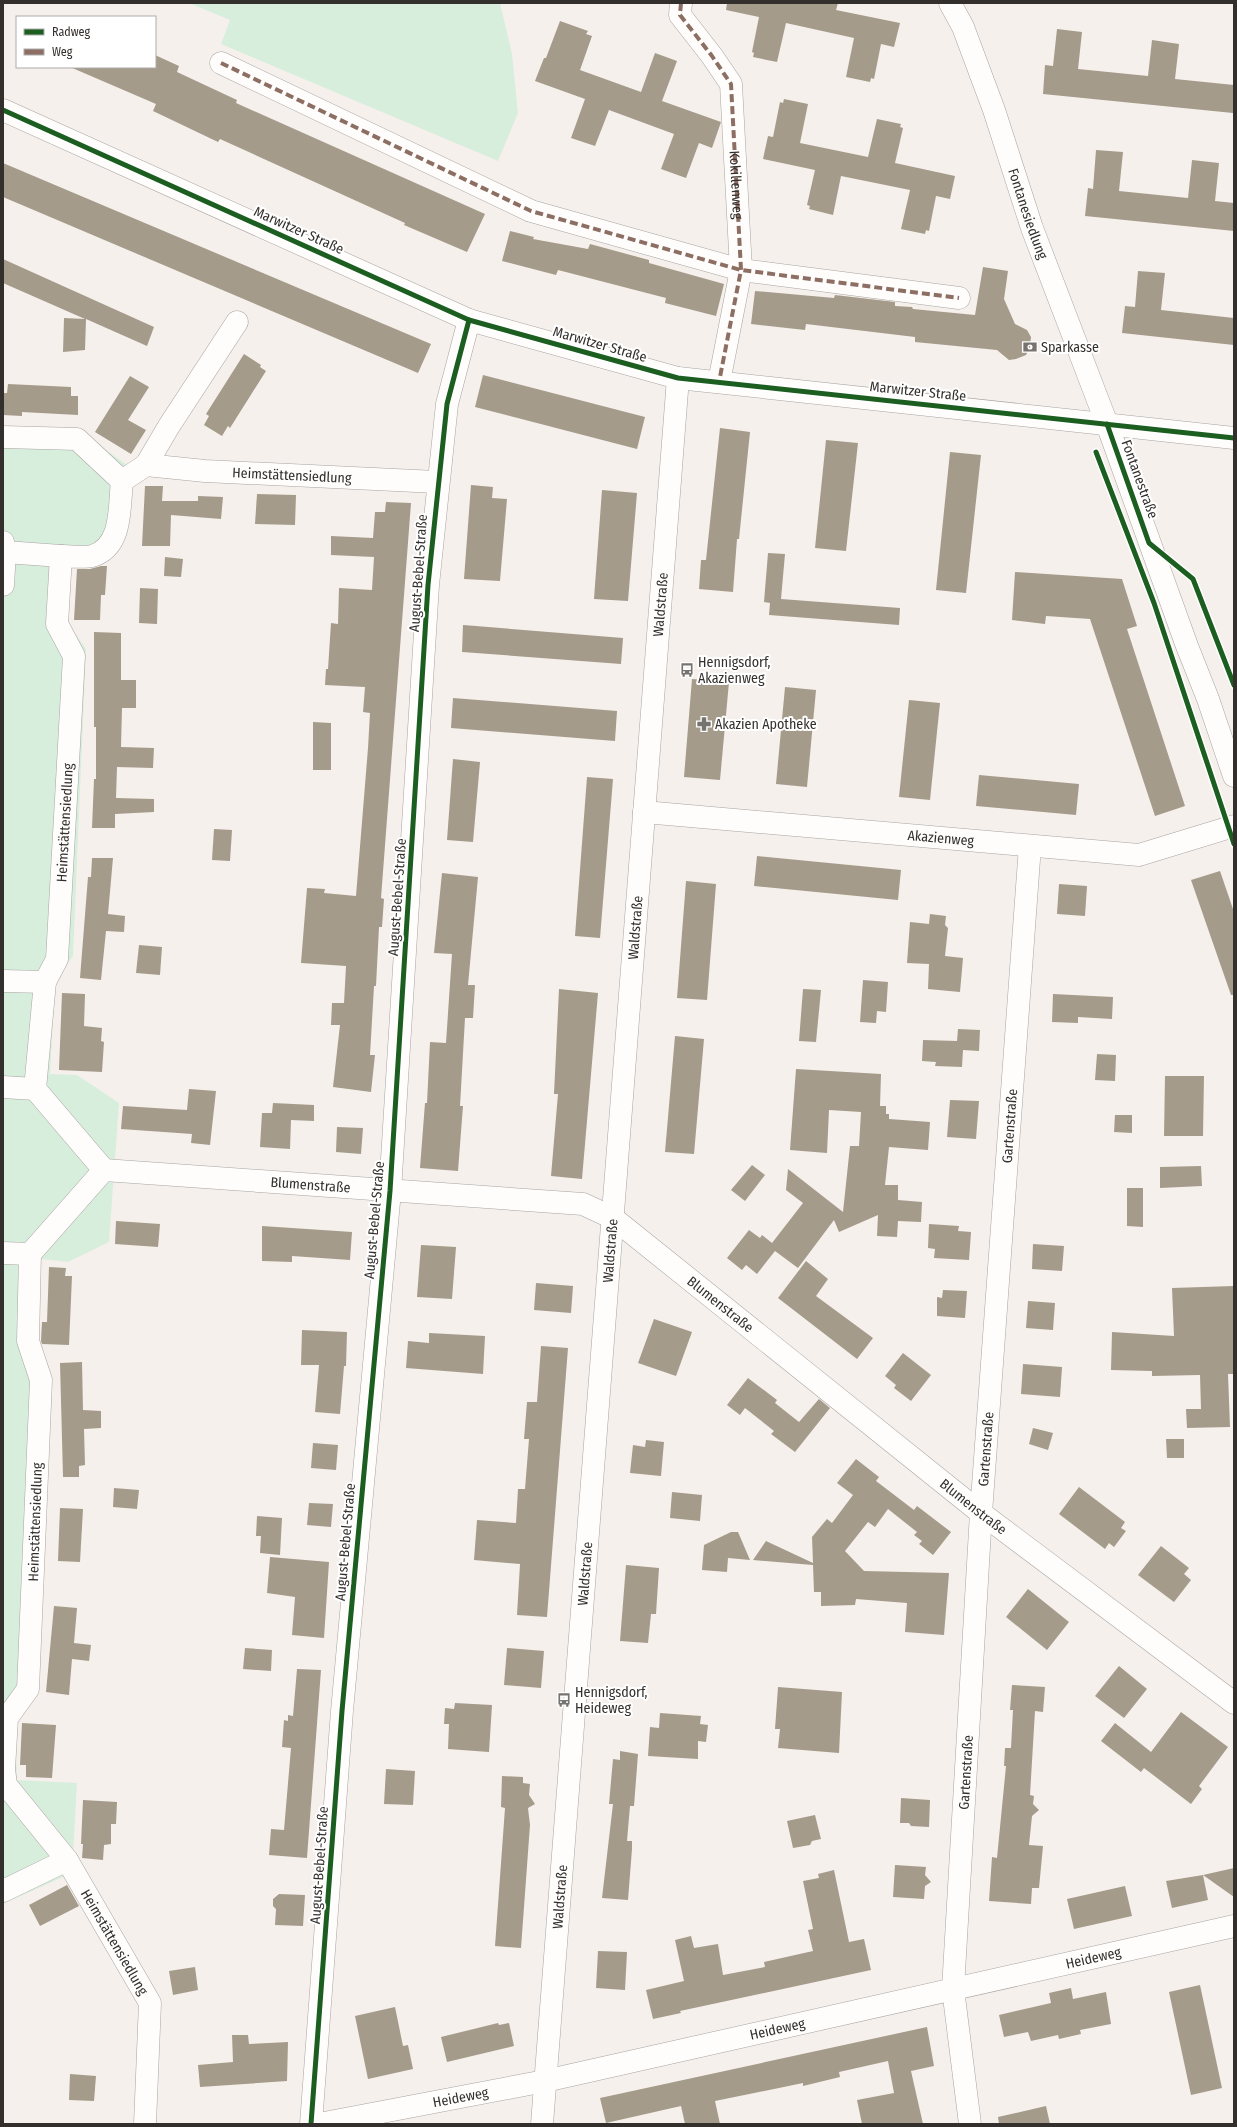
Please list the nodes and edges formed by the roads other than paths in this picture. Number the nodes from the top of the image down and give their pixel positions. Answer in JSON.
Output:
{"nodes":[{"id":1,"x":681,"y":3,"type":"edge"},
{"id":2,"x":950,"y":3,"type":"edge"},
{"id":3,"x":221,"y":63,"type":"dead end"},
{"id":4,"x":3,"y":110,"type":"edge"},
{"id":5,"x":741,"y":270,"type":"junction"},
{"id":6,"x":959,"y":298,"type":"dead end"},
{"id":7,"x":468,"y":320,"type":"junction"},
{"id":8,"x":237,"y":322,"type":"dead end"},
{"id":9,"x":678,"y":378,"type":"junction"},
{"id":10,"x":719,"y":382,"type":"junction"},
{"id":11,"x":1107,"y":424,"type":"junction"},
{"id":12,"x":3,"y":437,"type":"edge"},
{"id":13,"x":1234,"y":438,"type":"edge"},
{"id":14,"x":146,"y":465,"type":"junction"},
{"id":15,"x":122,"y":481,"type":"junction"},
{"id":16,"x":437,"y":482,"type":"junction"},
{"id":17,"x":4,"y":547,"type":"edge"},
{"id":18,"x":61,"y":556,"type":"junction"},
{"id":19,"x":3,"y":585,"type":"edge"},
{"id":20,"x":1234,"y":776,"type":"edge"},
{"id":21,"x":644,"y":812,"type":"junction"},
{"id":22,"x":1234,"y":826,"type":"edge"},
{"id":23,"x":1030,"y":846,"type":"junction"},
{"id":24,"x":3,"y":981,"type":"edge"},
{"id":25,"x":45,"y":982,"type":"junction"},
{"id":26,"x":3,"y":1087,"type":"edge"},
{"id":27,"x":35,"y":1089,"type":"junction"},
{"id":28,"x":104,"y":1170,"type":"junction"},
{"id":29,"x":390,"y":1191,"type":"junction"},
{"id":30,"x":613,"y":1218,"type":"junction"},
{"id":31,"x":3,"y":1253,"type":"edge"},
{"id":32,"x":30,"y":1254,"type":"junction"},
{"id":33,"x":981,"y":1513,"type":"junction"},
{"id":34,"x":1234,"y":1703,"type":"edge"},
{"id":35,"x":5,"y":1785,"type":"edge"},
{"id":36,"x":67,"y":1860,"type":"junction"},
{"id":37,"x":3,"y":1891,"type":"edge"},
{"id":38,"x":1234,"y":1926,"type":"edge"},
{"id":39,"x":953,"y":1989,"type":"junction"},
{"id":40,"x":545,"y":2080,"type":"junction"},
{"id":41,"x":146,"y":2124,"type":"edge"},
{"id":42,"x":312,"y":2124,"type":"edge"},
{"id":43,"x":319,"y":2124,"type":"edge"},
{"id":44,"x":542,"y":2124,"type":"edge"},
{"id":45,"x":970,"y":2124,"type":"edge"}],
"edges":[{"from":1,"to":5,"type":"street","name":"Kokillenweg"},
{"from":2,"to":11,"type":"street","name":"Fontanesiedlung"},
{"from":3,"to":5,"type":"street"},
{"from":4,"to":7,"type":"street","name":"Marwitzer Straße"},
{"from":5,"to":6,"type":"street"},
{"from":5,"to":10,"type":"street","name":"Kokillenweg"},
{"from":7,"to":9,"type":"street","name":"Marwitzer Straße"},
{"from":7,"to":16,"type":"street","name":"August-Bebel-Straße"},
{"from":8,"to":14,"type":"street"},
{"from":9,"to":10,"type":"street","name":"Marwitzer Straße"},
{"from":9,"to":21,"type":"street","name":"Waldstraße"},
{"from":10,"to":11,"type":"street","name":"Marwitzer Straße"},
{"from":11,"to":13,"type":"street","name":"Marwitzer Straße"},
{"from":11,"to":20,"type":"street","name":"Fontanestraße"},
{"from":12,"to":15,"type":"street"},
{"from":14,"to":15,"type":"street"},
{"from":14,"to":16,"type":"street","name":"Heimstättensiedlung"},
{"from":15,"to":18,"type":"street"},
{"from":16,"to":29,"type":"street","name":"August-Bebel-Straße"},
{"from":17,"to":18,"type":"street"},
{"from":17,"to":19,"type":"street"},
{"from":18,"to":25,"type":"street","name":"Heimstättensiedlung"},
{"from":21,"to":23,"type":"street","name":"Akazienweg"},
{"from":21,"to":30,"type":"street","name":"Waldstraße"},
{"from":22,"to":23,"type":"street","name":"Akazienweg"},
{"from":23,"to":33,"type":"street","name":"Gartenstraße"},
{"from":24,"to":25,"type":"street"},
{"from":25,"to":27,"type":"street","name":"Heimstättensiedlung"},
{"from":26,"to":27,"type":"street"},
{"from":27,"to":28,"type":"street"},
{"from":28,"to":29,"type":"street","name":"Blumenstraße"},
{"from":28,"to":32,"type":"street"},
{"from":29,"to":30,"type":"street","name":"Blumenstraße"},
{"from":29,"to":42,"type":"street","name":"August-Bebel-Straße"},
{"from":30,"to":33,"type":"street","name":"Blumenstraße"},
{"from":30,"to":40,"type":"street","name":"Waldstraße"},
{"from":31,"to":32,"type":"street"},
{"from":32,"to":35,"type":"street","name":"Heimstättensiedlung"},
{"from":33,"to":34,"type":"street","name":"Blumenstraße"},
{"from":33,"to":39,"type":"street","name":"Gartenstraße"},
{"from":35,"to":36,"type":"street","name":"Heimstättensiedlung"},
{"from":36,"to":37,"type":"street"},
{"from":36,"to":41,"type":"street","name":"Heimstättensiedlung"},
{"from":38,"to":39,"type":"street","name":"Heideweg"},
{"from":39,"to":40,"type":"street","name":"Heideweg"},
{"from":39,"to":45,"type":"street","name":"Gartenstraße"},
{"from":40,"to":43,"type":"street","name":"Heideweg"},
{"from":40,"to":44,"type":"street","name":"Waldstraße"}]}
